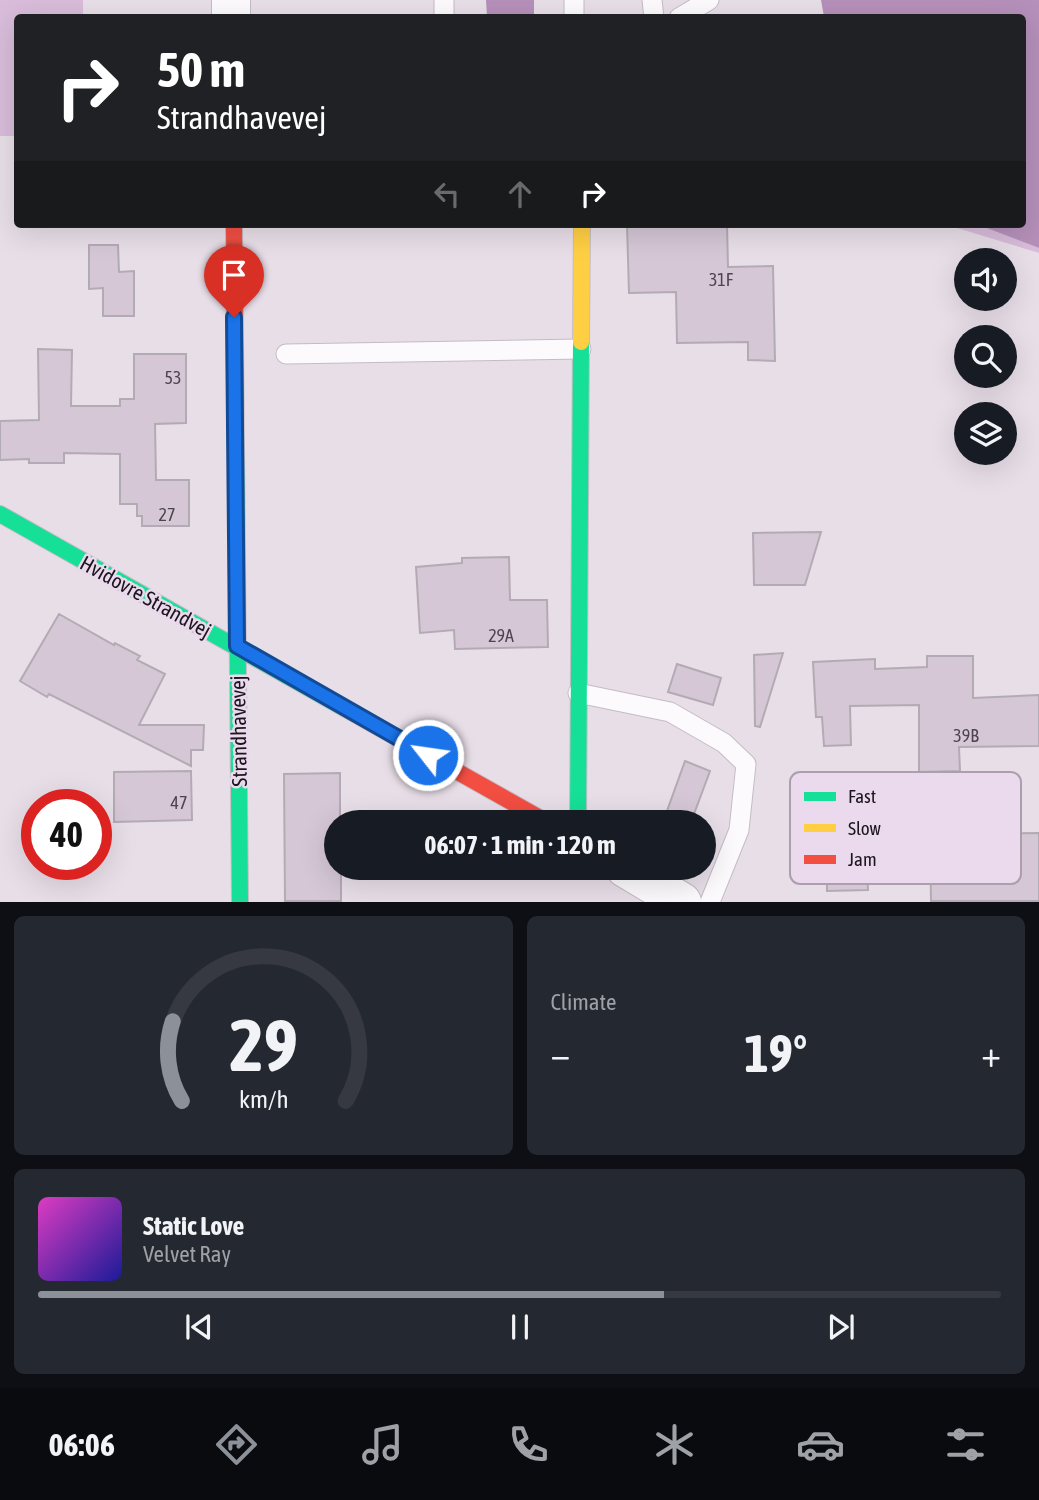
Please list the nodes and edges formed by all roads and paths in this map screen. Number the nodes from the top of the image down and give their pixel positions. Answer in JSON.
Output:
{"nodes":[{"id":1,"x":709,"y":0,"type":"edge"},
{"id":2,"x":685,"y":14,"type":"edge"},
{"id":3,"x":234,"y":228,"type":"edge"},
{"id":4,"x":582,"y":228,"type":"edge"},
{"id":5,"x":581,"y":349,"type":"junction"},
{"id":6,"x":286,"y":354,"type":"dead end"},
{"id":7,"x":0,"y":514,"type":"edge"},
{"id":8,"x":237,"y":646,"type":"junction"},
{"id":9,"x":578,"y":694,"type":"junction"},
{"id":10,"x":526,"y":810,"type":"edge"},
{"id":11,"x":578,"y":810,"type":"edge"},
{"id":12,"x":646,"y":880,"type":"edge"},
{"id":13,"x":240,"y":901,"type":"edge"},
{"id":14,"x":682,"y":901,"type":"edge"},
{"id":15,"x":710,"y":901,"type":"edge"}],
"edges":[{"from":1,"to":2,"type":"lane"},
{"from":3,"to":8,"type":"street","name":"Strandhavevej"},
{"from":4,"to":5,"type":"street"},
{"from":5,"to":6,"type":"lane"},
{"from":5,"to":9,"type":"street"},
{"from":7,"to":8,"type":"street","name":"Hvidovre Strandvej"},
{"from":8,"to":10,"type":"street","name":"Hvidovre Strandvej"},
{"from":8,"to":13,"type":"street","name":"Strandhavevej"},
{"from":9,"to":11,"type":"street"},
{"from":9,"to":15,"type":"lane"},
{"from":12,"to":14,"type":"street"}]}
